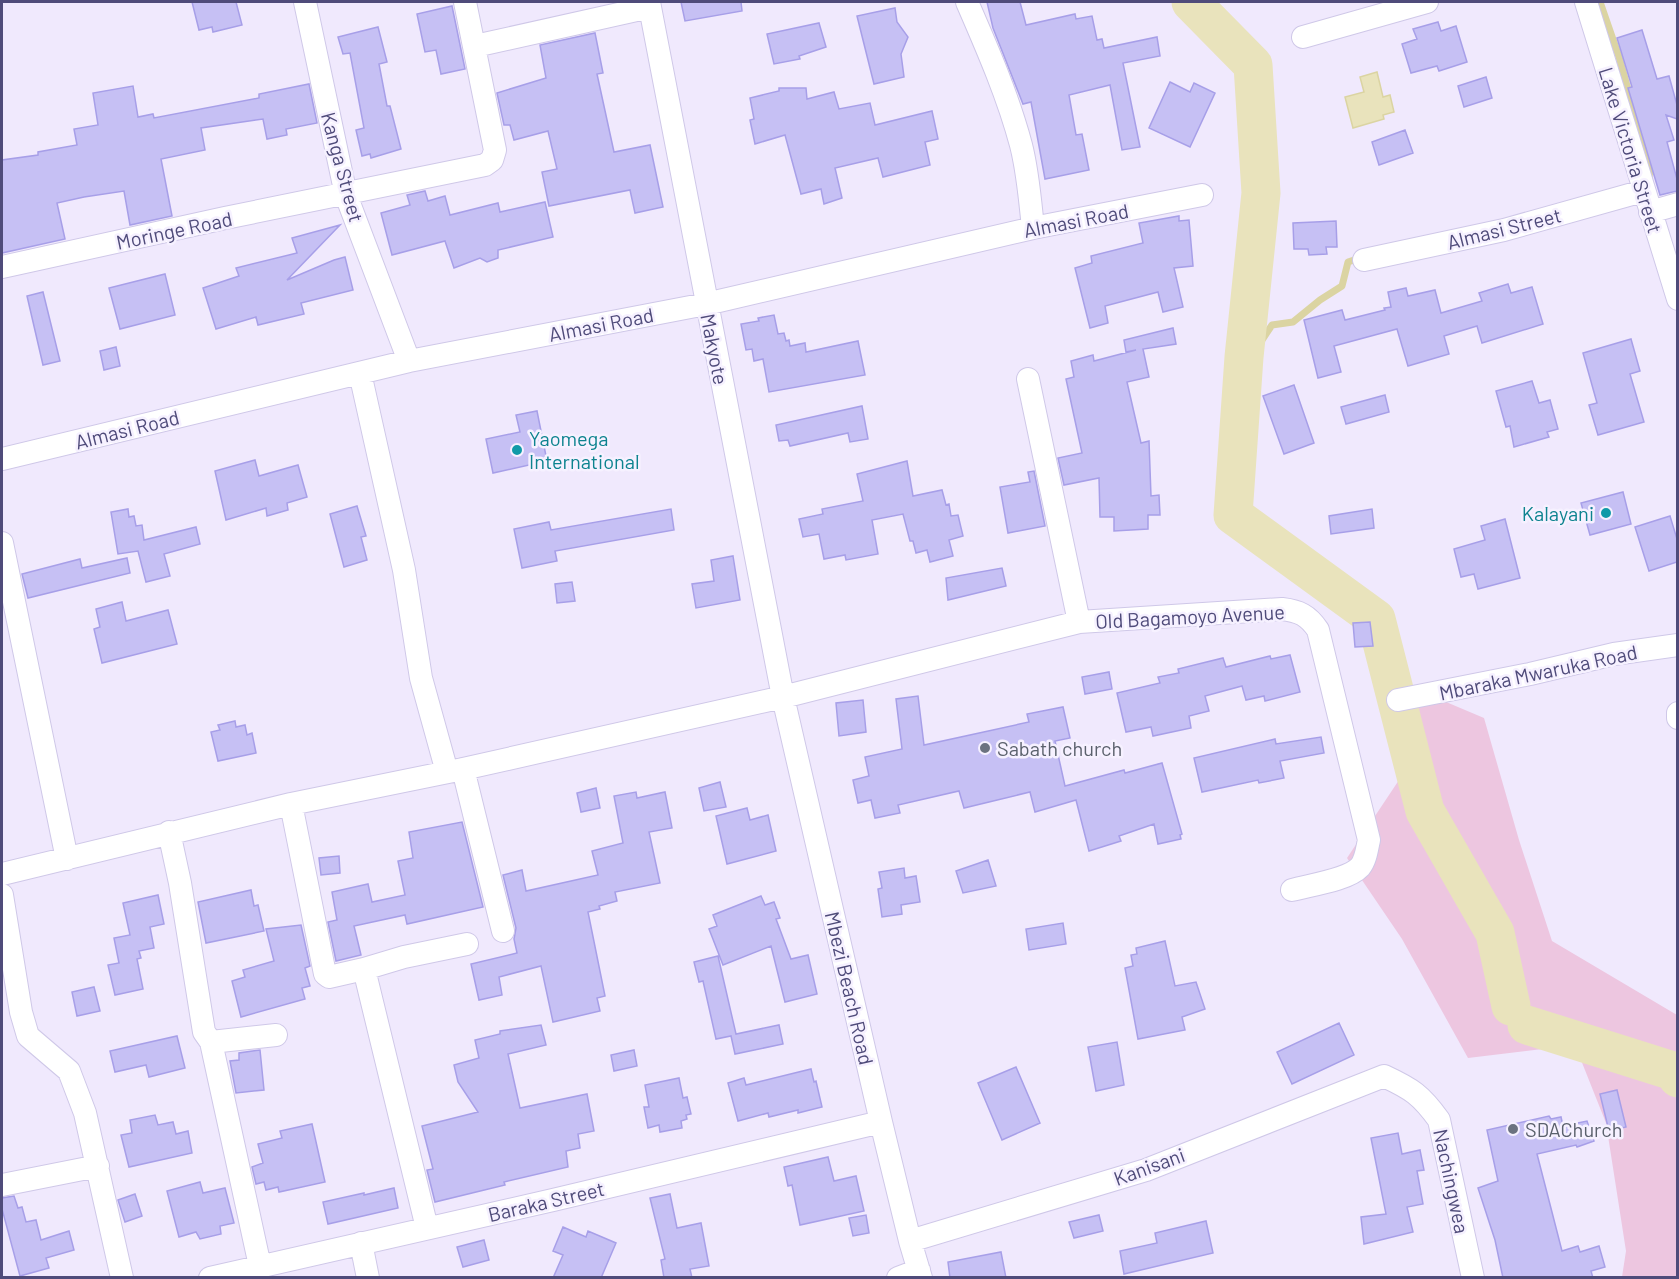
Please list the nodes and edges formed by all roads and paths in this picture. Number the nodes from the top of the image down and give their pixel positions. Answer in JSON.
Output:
{"nodes":[{"id":1,"x":305,"y":2,"type":"edge"},
{"id":2,"x":465,"y":2,"type":"edge"},
{"id":3,"x":967,"y":2,"type":"edge"},
{"id":4,"x":1427,"y":2,"type":"edge"},
{"id":5,"x":1586,"y":2,"type":"edge"},
{"id":6,"x":649,"y":4,"type":"edge"},
{"id":7,"x":1303,"y":37,"type":"dead end"},
{"id":8,"x":475,"y":46,"type":"junction"},
{"id":9,"x":346,"y":195,"type":"junction"},
{"id":10,"x":1202,"y":195,"type":"dead end"},
{"id":11,"x":1647,"y":201,"type":"junction"},
{"id":12,"x":1677,"y":204,"type":"edge"},
{"id":13,"x":1033,"y":228,"type":"junction"},
{"id":14,"x":1364,"y":260,"type":"dead end"},
{"id":15,"x":2,"y":267,"type":"edge"},
{"id":16,"x":1677,"y":299,"type":"edge"},
{"id":17,"x":706,"y":304,"type":"junction"},
{"id":18,"x":409,"y":361,"type":"junction"},
{"id":19,"x":360,"y":373,"type":"junction"},
{"id":20,"x":1028,"y":379,"type":"dead end"},
{"id":21,"x":2,"y":459,"type":"edge"},
{"id":22,"x":2,"y":543,"type":"edge"},
{"id":23,"x":1079,"y":622,"type":"junction"},
{"id":24,"x":1677,"y":645,"type":"edge"},
{"id":25,"x":783,"y":697,"type":"junction"},
{"id":26,"x":1398,"y":700,"type":"dead end"},
{"id":27,"x":1677,"y":713,"type":"edge"},
{"id":28,"x":1677,"y":718,"type":"edge"},
{"id":29,"x":455,"y":770,"type":"junction"},
{"id":30,"x":291,"y":804,"type":"junction"},
{"id":31,"x":169,"y":832,"type":"junction"},
{"id":32,"x":67,"y":859,"type":"junction"},
{"id":33,"x":2,"y":874,"type":"edge"},
{"id":34,"x":1293,"y":890,"type":"dead end"},
{"id":35,"x":2,"y":895,"type":"edge"},
{"id":36,"x":502,"y":931,"type":"dead end"},
{"id":37,"x":467,"y":944,"type":"dead end"},
{"id":38,"x":364,"y":969,"type":"junction"},
{"id":39,"x":276,"y":1035,"type":"dead end"},
{"id":40,"x":211,"y":1042,"type":"junction"},
{"id":41,"x":1384,"y":1077,"type":"joint"},
{"id":42,"x":881,"y":1122,"type":"junction"},
{"id":43,"x":98,"y":1166,"type":"junction"},
{"id":44,"x":2,"y":1185,"type":"edge"},
{"id":45,"x":428,"y":1228,"type":"junction"},
{"id":46,"x":910,"y":1241,"type":"junction"},
{"id":47,"x":361,"y":1243,"type":"junction"},
{"id":48,"x":261,"y":1266,"type":"junction"},
{"id":49,"x":920,"y":1274,"type":"edge"},
{"id":50,"x":122,"y":1278,"type":"edge"},
{"id":51,"x":210,"y":1278,"type":"edge"},
{"id":52,"x":368,"y":1278,"type":"edge"},
{"id":53,"x":897,"y":1278,"type":"edge"},
{"id":54,"x":1473,"y":1278,"type":"edge"}],
"edges":[{"from":1,"to":9,"type":"street","name":"Kanga Street"},
{"from":2,"to":8,"type":"street"},
{"from":3,"to":13,"type":"street"},
{"from":4,"to":7,"type":"street"},
{"from":5,"to":11,"type":"street","name":"Lake Victoria Street"},
{"from":6,"to":8,"type":"street"},
{"from":6,"to":17,"type":"street","name":"Makyote"},
{"from":8,"to":9,"type":"street","name":"Moringe Road"},
{"from":9,"to":15,"type":"street","name":"Moringe Road"},
{"from":9,"to":18,"type":"street","name":"Kanga Street"},
{"from":10,"to":13,"type":"street","name":"Almasi Road"},
{"from":11,"to":12,"type":"street","name":"Almasi Street"},
{"from":11,"to":14,"type":"street","name":"Almasi Street"},
{"from":11,"to":16,"type":"street","name":"Lake Victoria Street"},
{"from":13,"to":17,"type":"street","name":"Almasi Road"},
{"from":17,"to":18,"type":"street","name":"Almasi Road"},
{"from":17,"to":25,"type":"street","name":"Makyote"},
{"from":18,"to":19,"type":"street","name":"Almasi Road"},
{"from":19,"to":21,"type":"street","name":"Almasi Road"},
{"from":19,"to":29,"type":"street"},
{"from":20,"to":23,"type":"street"},
{"from":22,"to":32,"type":"street"},
{"from":23,"to":25,"type":"street","name":"Old Bagamoyo Avenue"},
{"from":23,"to":34,"type":"street","name":"Old Bagamoyo Avenue"},
{"from":24,"to":26,"type":"street","name":"Mbaraka Mwaruka Road"},
{"from":25,"to":29,"type":"street","name":"Old Bagamoyo Avenue"},
{"from":25,"to":42,"type":"street","name":"Mbezi Beach Road"},
{"from":27,"to":28,"type":"street"},
{"from":29,"to":30,"type":"street","name":"Old Bagamoyo Avenue"},
{"from":29,"to":36,"type":"street"},
{"from":30,"to":31,"type":"street","name":"Old Bagamoyo Avenue"},
{"from":30,"to":38,"type":"street"},
{"from":31,"to":32,"type":"street","name":"Old Bagamoyo Avenue"},
{"from":31,"to":40,"type":"street"},
{"from":32,"to":33,"type":"street","name":"Old Bagamoyo Avenue"},
{"from":35,"to":43,"type":"street"},
{"from":37,"to":38,"type":"street"},
{"from":38,"to":45,"type":"street"},
{"from":39,"to":40,"type":"street"},
{"from":40,"to":48,"type":"street"},
{"from":41,"to":46,"type":"street","name":"Kanisani"},
{"from":41,"to":54,"type":"street","name":"Nachingwea"},
{"from":42,"to":45,"type":"street","name":"Baraka Street"},
{"from":42,"to":46,"type":"street","name":"Mbezi Beach Road"},
{"from":43,"to":44,"type":"street"},
{"from":43,"to":50,"type":"street"},
{"from":45,"to":47,"type":"street","name":"Baraka Street"},
{"from":46,"to":49,"type":"street","name":"Mbezi Beach Road"},
{"from":47,"to":48,"type":"street","name":"Baraka Street"},
{"from":47,"to":52,"type":"street"},
{"from":48,"to":51,"type":"street","name":"Baraka Street"},
{"from":49,"to":53,"type":"street"}]}
